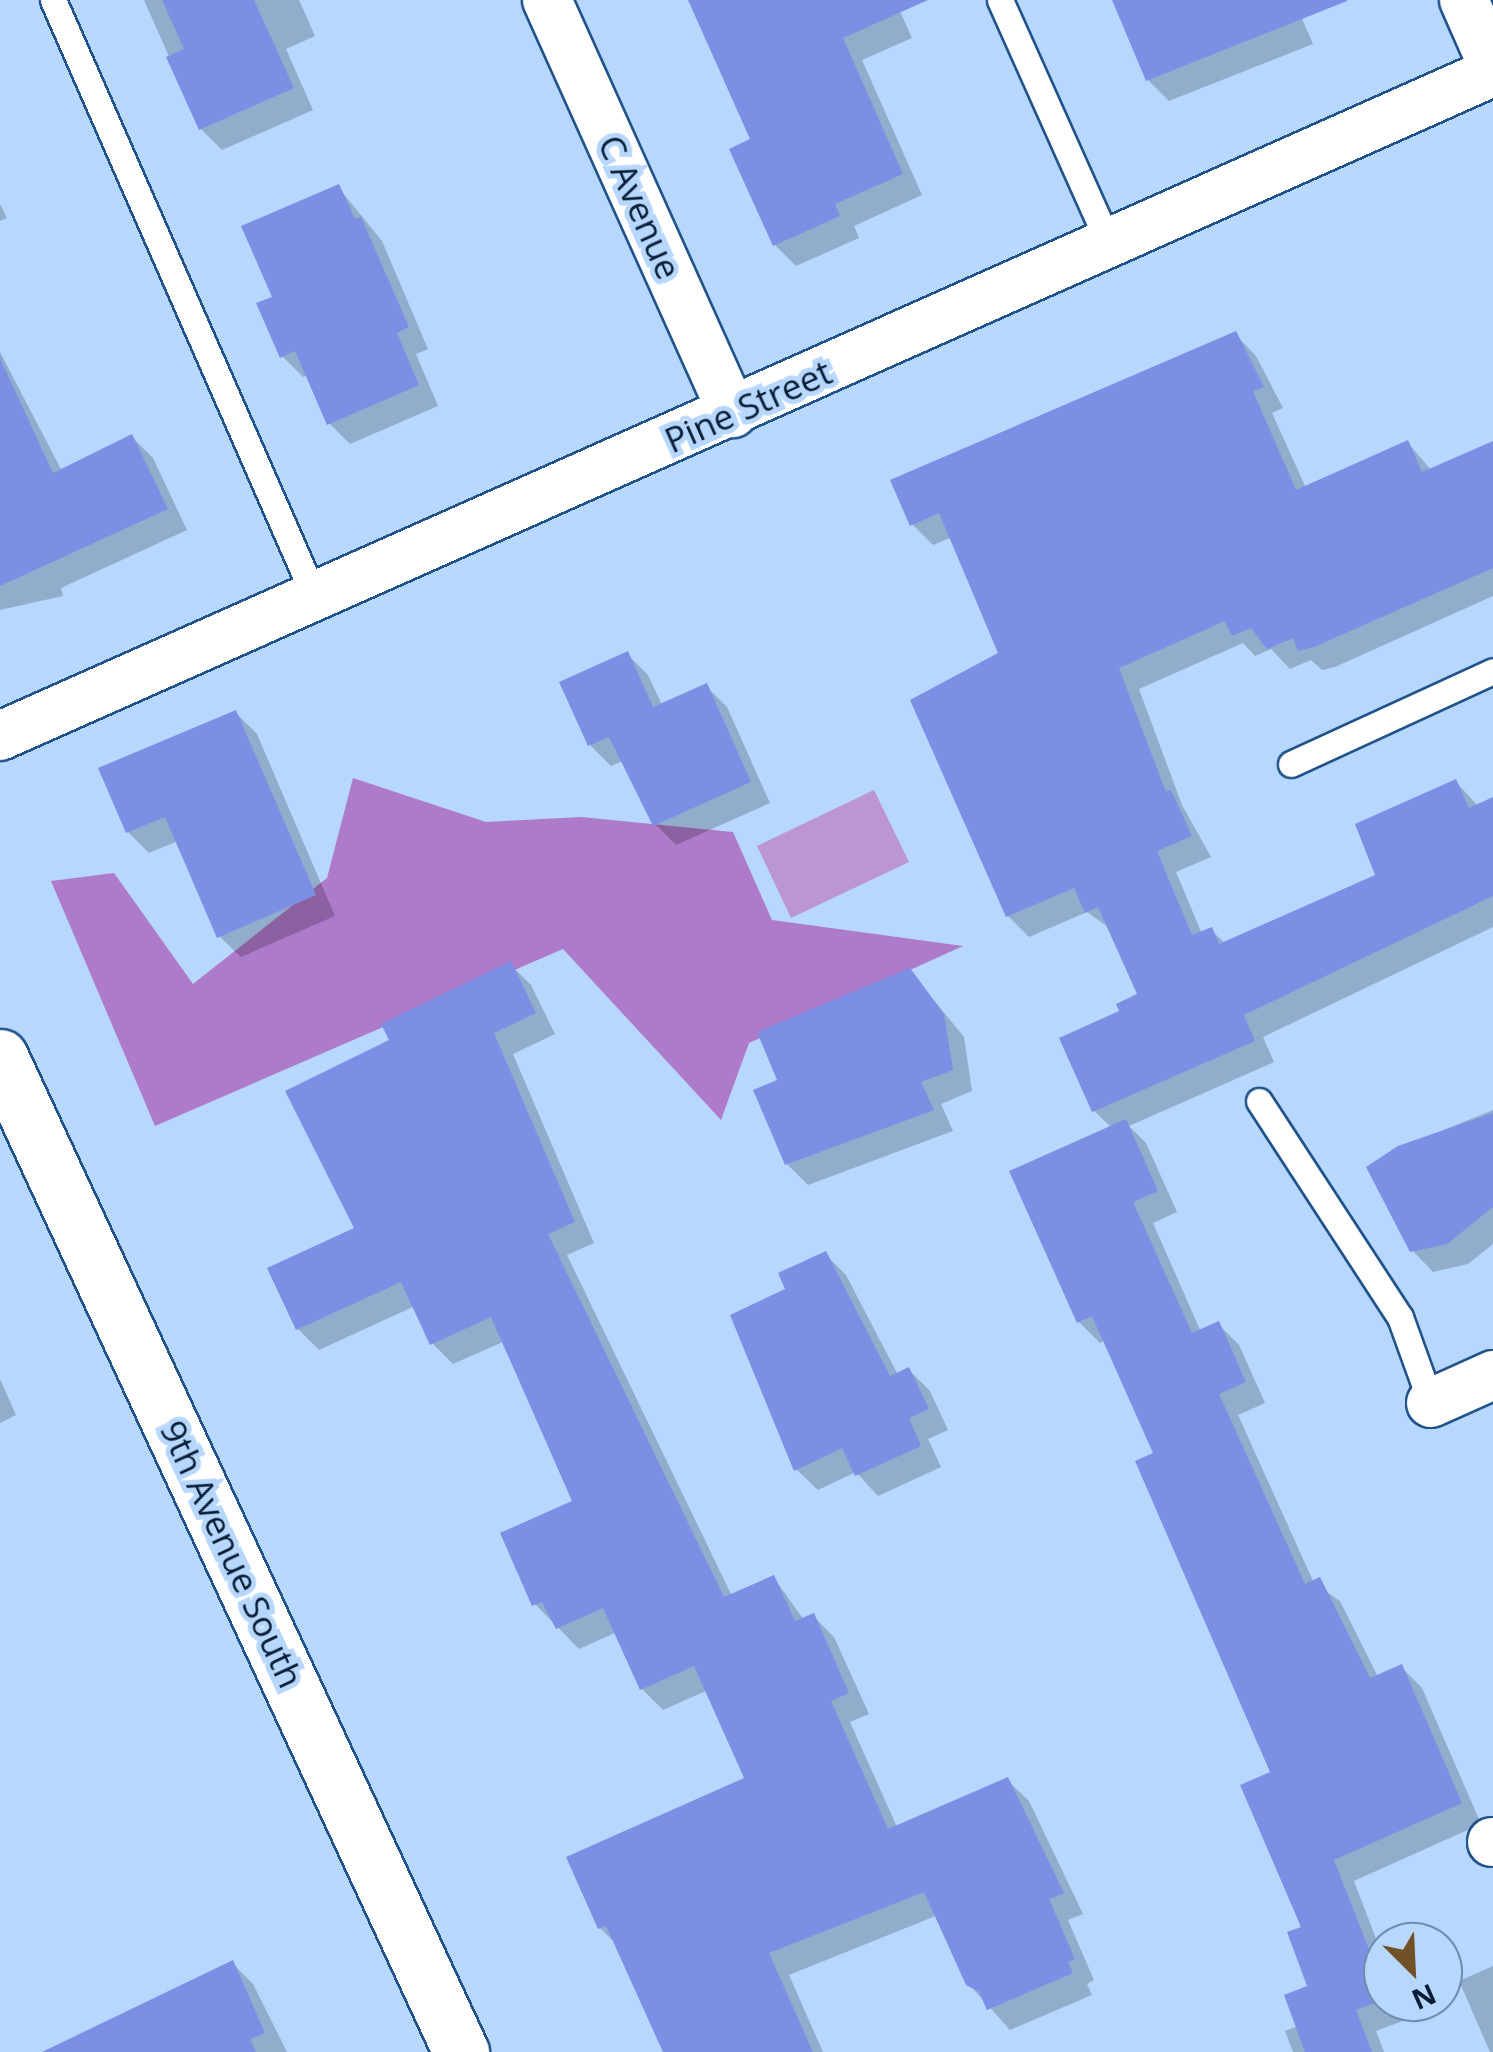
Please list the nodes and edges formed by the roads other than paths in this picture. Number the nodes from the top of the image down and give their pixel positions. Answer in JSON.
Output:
{"nodes":[{"id":1,"x":53,"y":0,"type":"edge"},
{"id":2,"x":547,"y":0,"type":"edge"},
{"id":3,"x":1000,"y":0,"type":"edge"},
{"id":4,"x":1464,"y":0,"type":"edge"},
{"id":5,"x":1493,"y":69,"type":"edge"},
{"id":6,"x":1110,"y":246,"type":"junction"},
{"id":7,"x":733,"y":413,"type":"junction"},
{"id":8,"x":316,"y":600,"type":"junction"},
{"id":9,"x":1493,"y":670,"type":"edge"},
{"id":10,"x":0,"y":736,"type":"edge"},
{"id":11,"x":1291,"y":764,"type":"dead end"},
{"id":12,"x":0,"y":1056,"type":"edge"},
{"id":13,"x":1258,"y":1102,"type":"dead end"},
{"id":14,"x":1493,"y":1376,"type":"edge"},
{"id":15,"x":1431,"y":1403,"type":"joint"},
{"id":16,"x":462,"y":2052,"type":"edge"}],
"edges":[{"from":1,"to":8,"type":"lane"},
{"from":2,"to":7,"type":"street","name":"C Avenue"},
{"from":3,"to":6,"type":"lane"},
{"from":4,"to":5,"type":"street"},
{"from":5,"to":6,"type":"street","name":"Pine Street"},
{"from":6,"to":7,"type":"street","name":"Pine Street"},
{"from":7,"to":8,"type":"street","name":"Pine Street"},
{"from":8,"to":10,"type":"street","name":"Pine Street"},
{"from":9,"to":11,"type":"lane"},
{"from":12,"to":16,"type":"main road","name":"9th Avenue South"},
{"from":13,"to":15,"type":"lane"},
{"from":14,"to":15,"type":"street"}]}
